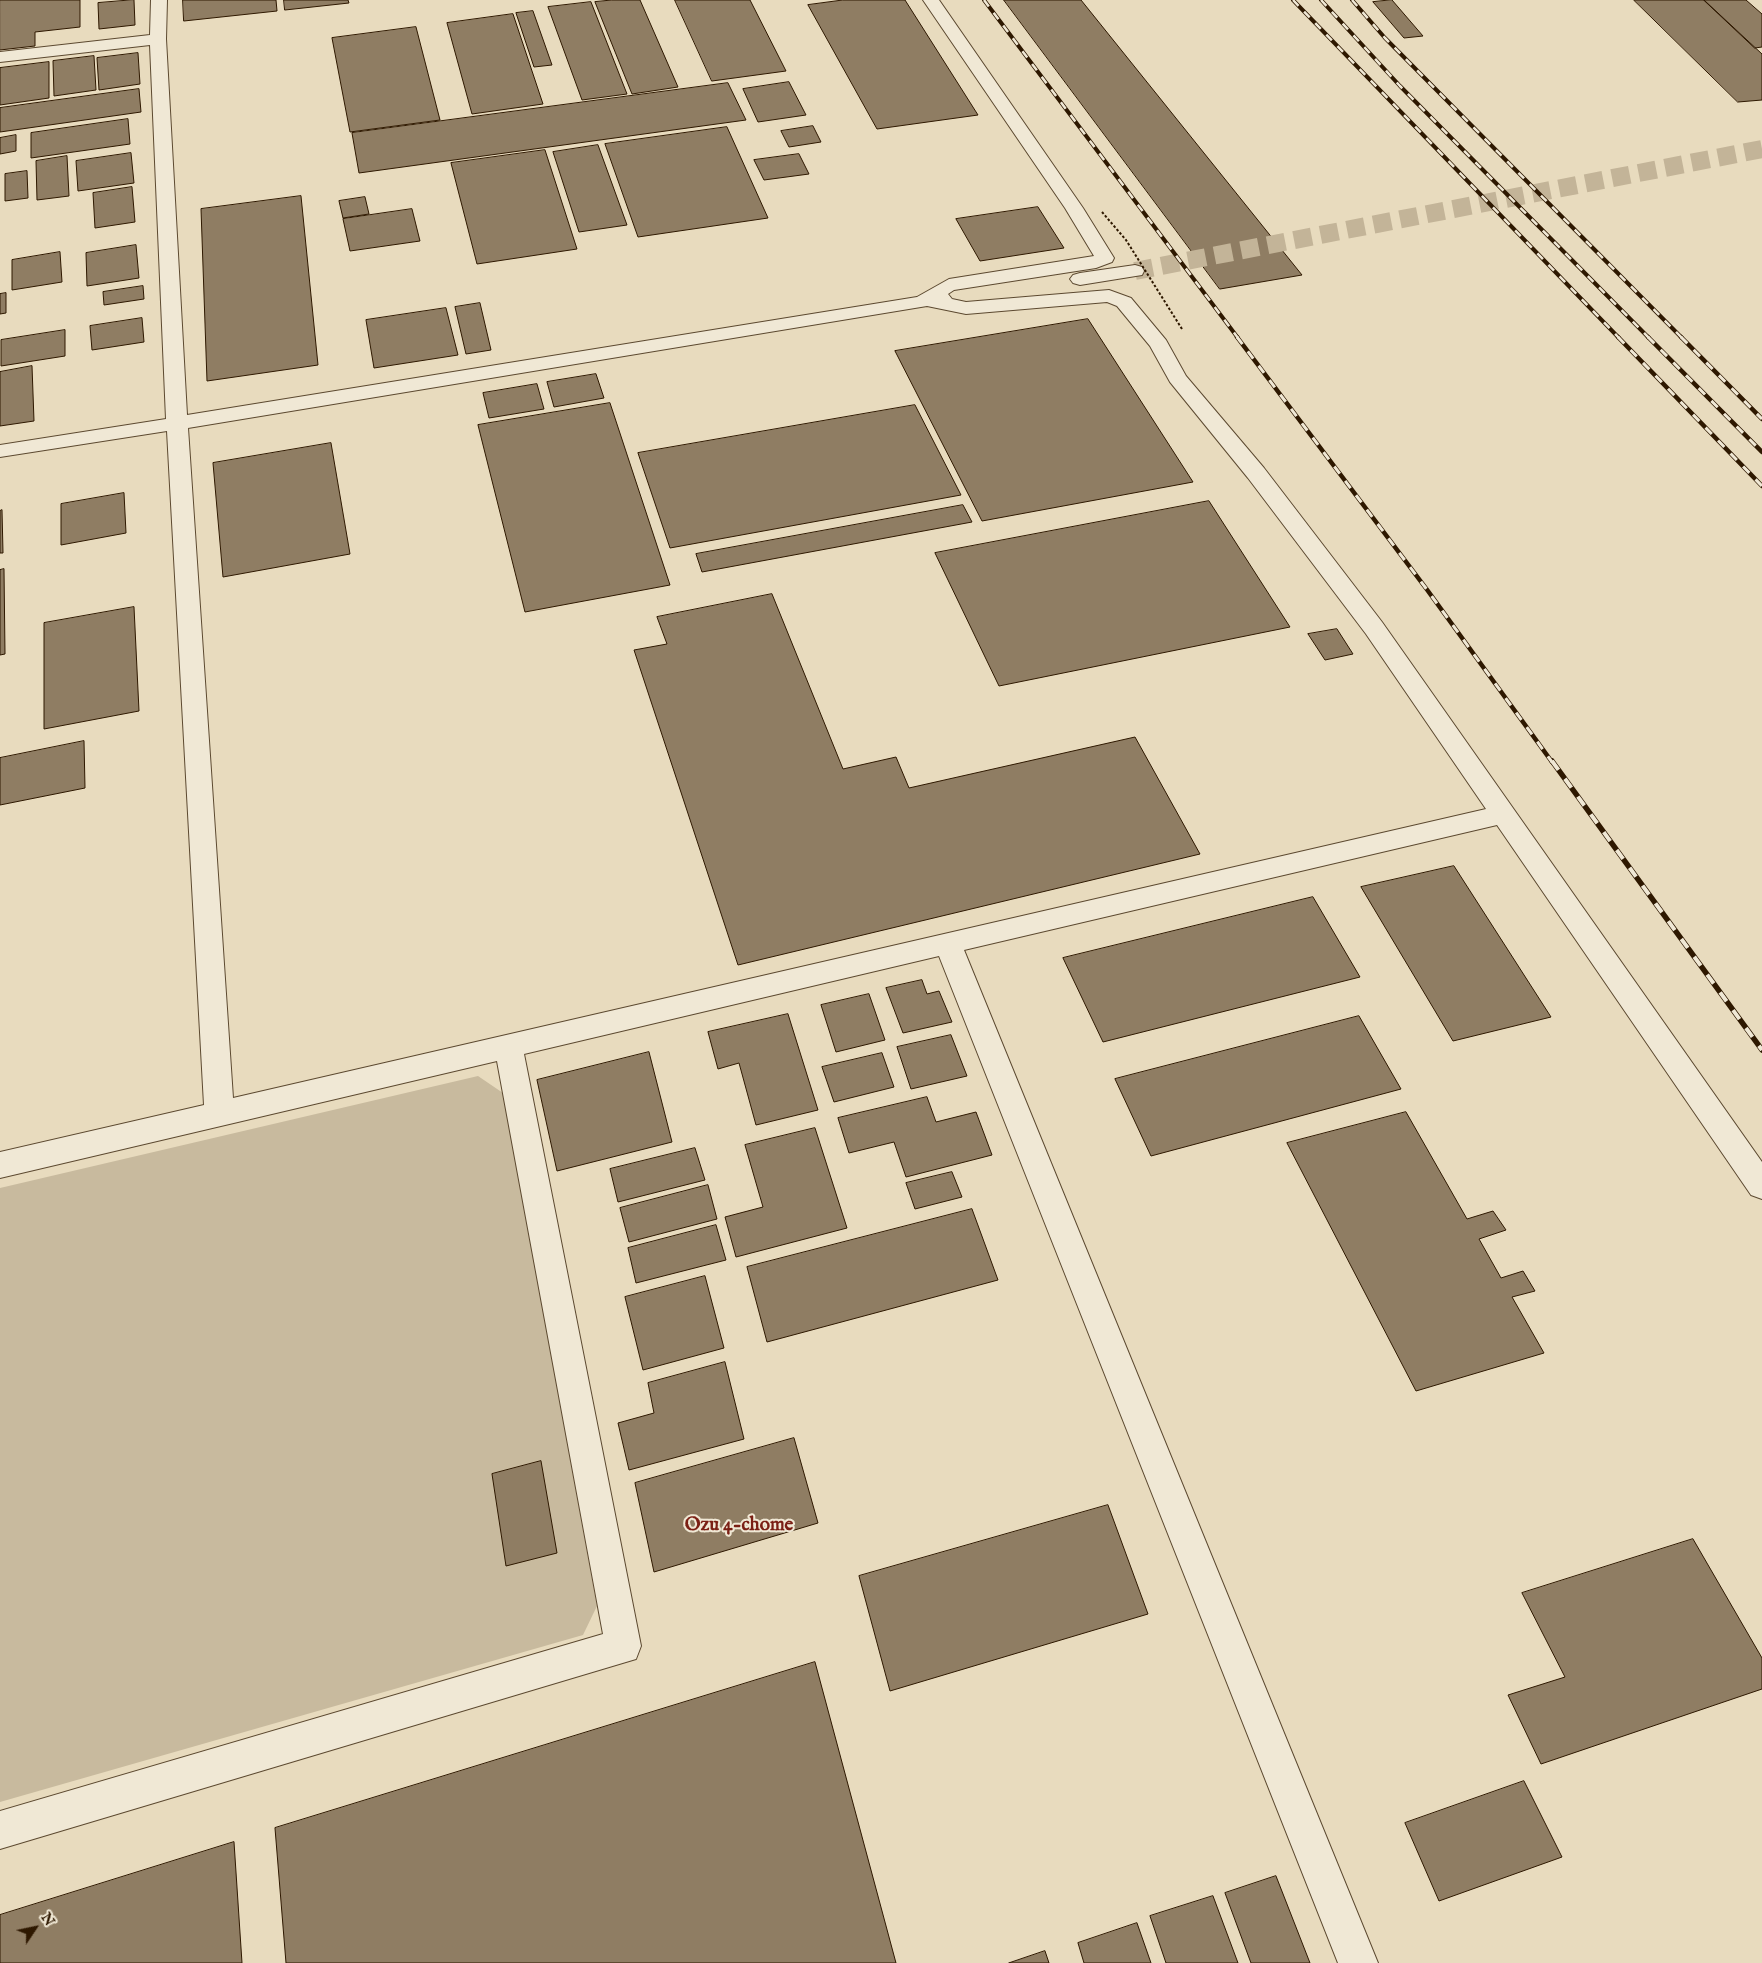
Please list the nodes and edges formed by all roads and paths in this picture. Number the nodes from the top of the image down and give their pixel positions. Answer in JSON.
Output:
{"nodes":[{"id":1,"x":159,"y":0,"type":"edge"},
{"id":2,"x":931,"y":0,"type":"edge"},
{"id":3,"x":158,"y":38,"type":"junction"},
{"id":4,"x":0,"y":57,"type":"edge"},
{"id":5,"x":1102,"y":212,"type":"dead end"},
{"id":6,"x":1135,"y":272,"type":"tunnel mouth"},
{"id":7,"x":924,"y":300,"type":"junction"},
{"id":8,"x":1182,"y":329,"type":"dead end"},
{"id":9,"x":177,"y":424,"type":"junction"},
{"id":10,"x":0,"y":451,"type":"edge"},
{"id":11,"x":1503,"y":814,"type":"junction"},
{"id":12,"x":948,"y":944,"type":"junction"},
{"id":13,"x":508,"y":1046,"type":"junction"},
{"id":14,"x":219,"y":1114,"type":"junction"},
{"id":15,"x":0,"y":1165,"type":"edge"},
{"id":16,"x":1762,"y":1186,"type":"edge"},
{"id":17,"x":0,"y":1830,"type":"edge"},
{"id":18,"x":1358,"y":1963,"type":"edge"}],
"edges":[{"from":1,"to":3,"type":"street"},
{"from":2,"to":7,"type":"street"},
{"from":3,"to":4,"type":"street"},
{"from":3,"to":9,"type":"street"},
{"from":5,"to":8,"type":"path","bridge":true},
{"from":6,"to":7,"type":"street"},
{"from":7,"to":9,"type":"street"},
{"from":7,"to":11,"type":"street"},
{"from":9,"to":10,"type":"street"},
{"from":9,"to":14,"type":"street"},
{"from":11,"to":12,"type":"street"},
{"from":11,"to":16,"type":"street"},
{"from":12,"to":13,"type":"street"},
{"from":12,"to":18,"type":"street"},
{"from":13,"to":14,"type":"street"},
{"from":13,"to":17,"type":"street"},
{"from":14,"to":15,"type":"street"}]}
